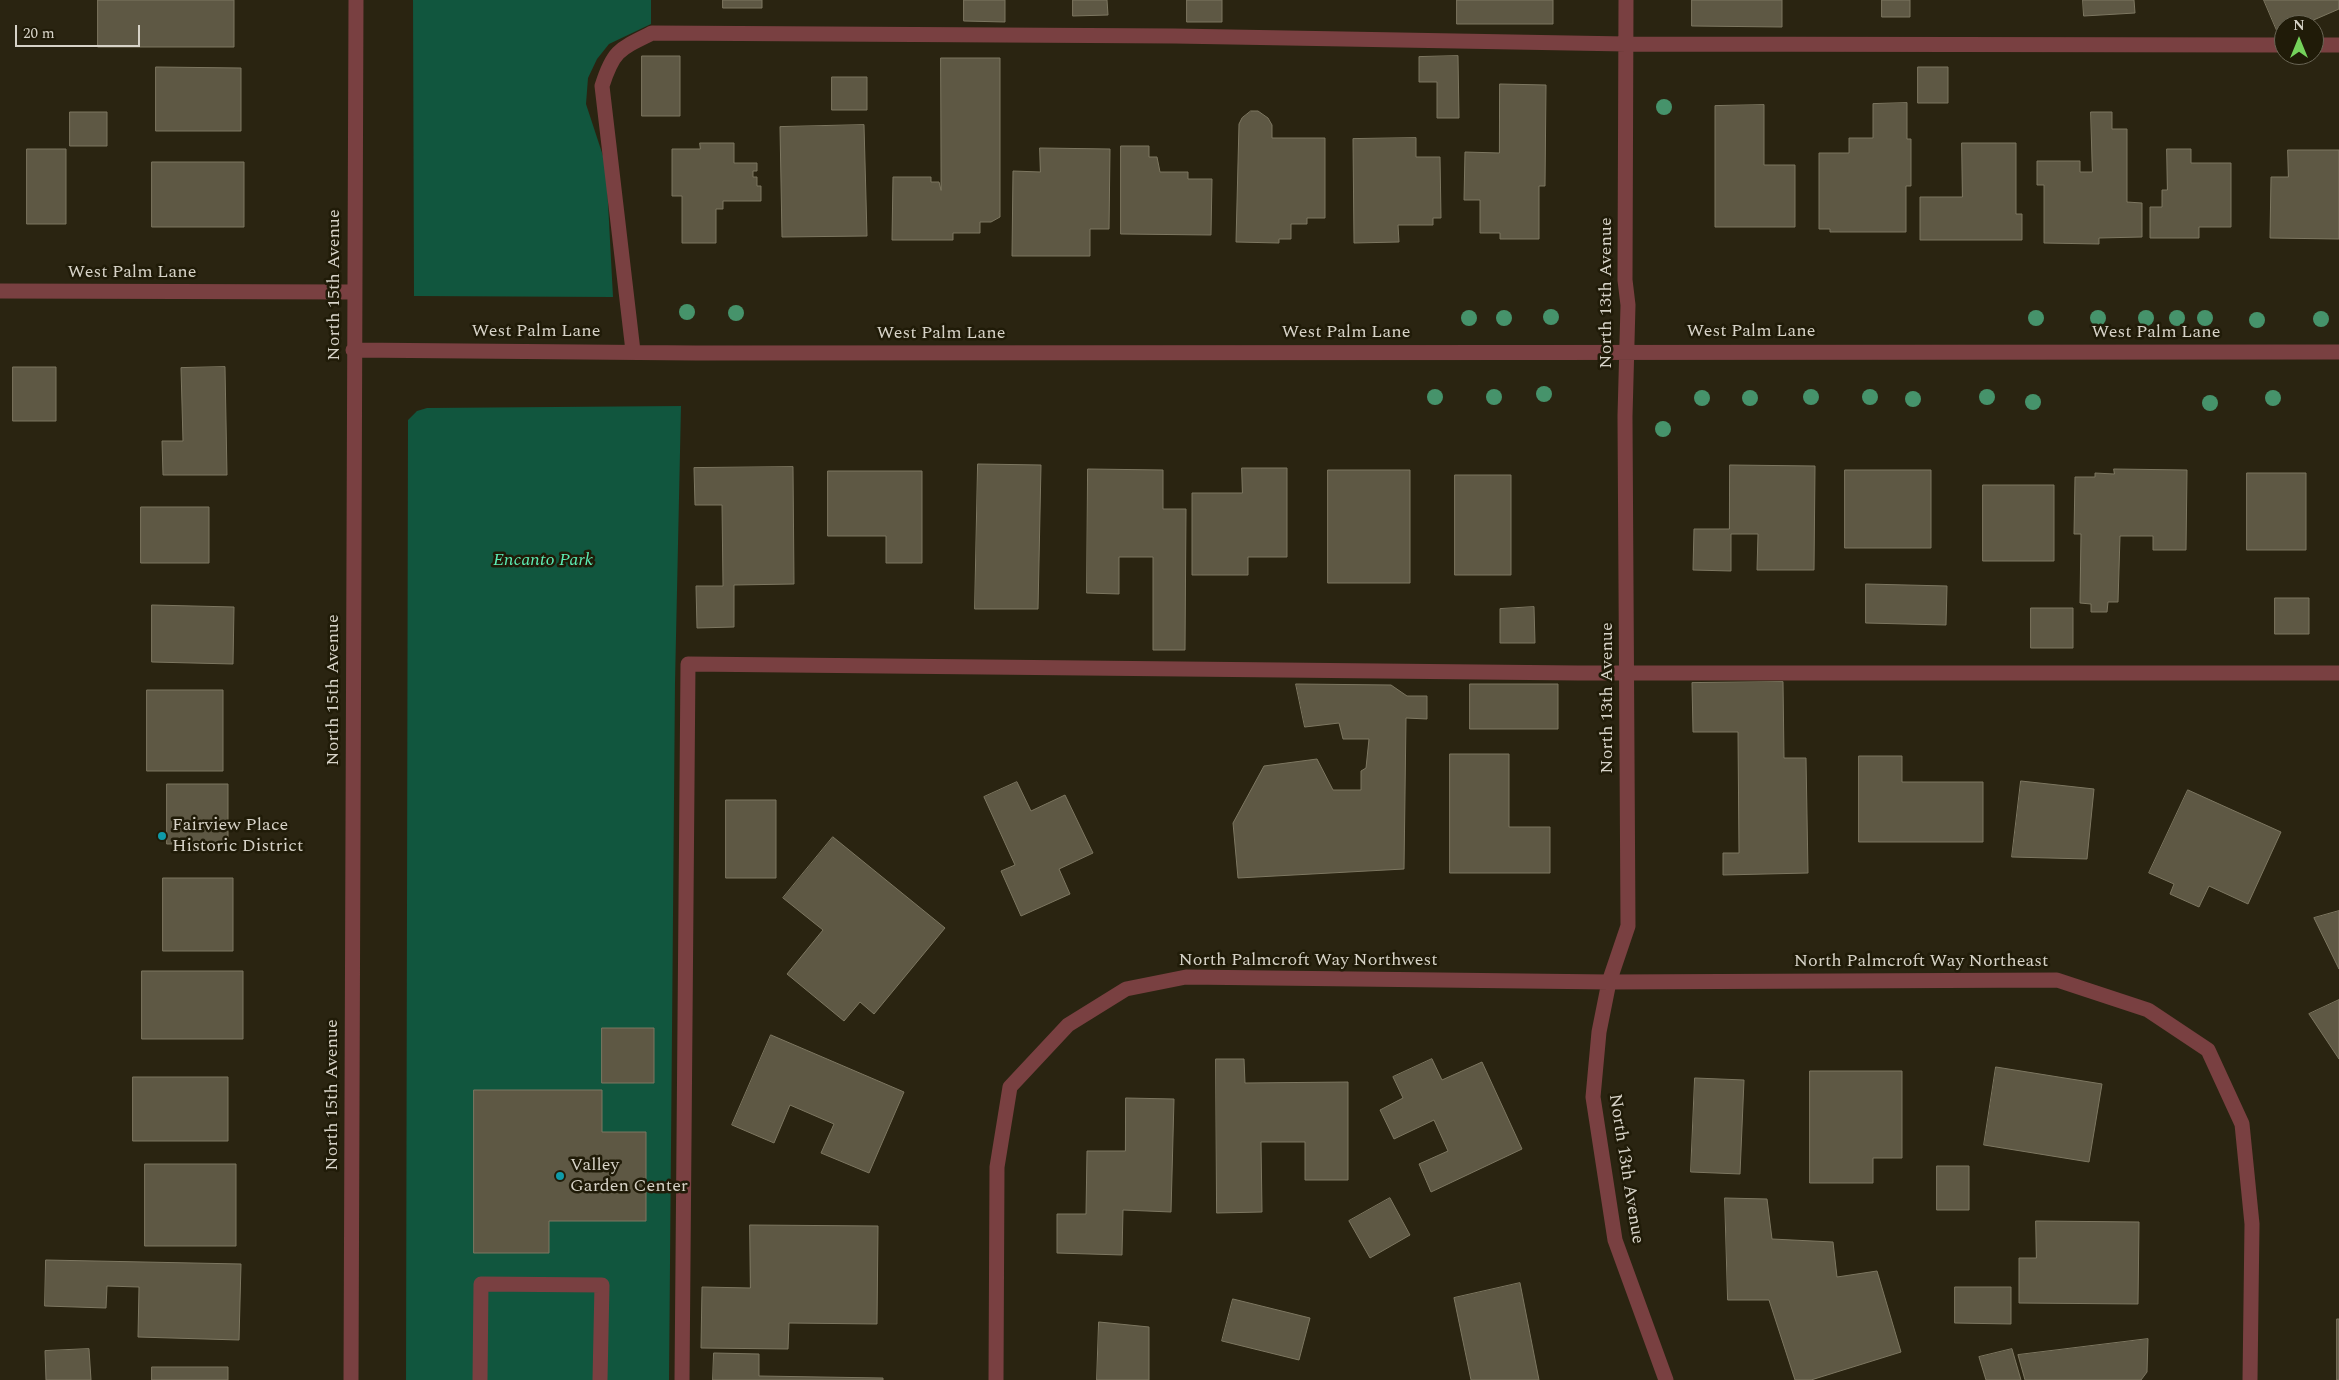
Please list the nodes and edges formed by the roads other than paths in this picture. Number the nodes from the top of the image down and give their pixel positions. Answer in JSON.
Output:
{"nodes":[{"id":1,"x":356,"y":0,"type":"edge"},
{"id":2,"x":1626,"y":0,"type":"edge"},
{"id":3,"x":1626,"y":44,"type":"junction"},
{"id":4,"x":2274,"y":45,"type":"edge"},
{"id":5,"x":2324,"y":45,"type":"edge"},
{"id":6,"x":2339,"y":45,"type":"edge"},
{"id":7,"x":0,"y":291,"type":"edge"},
{"id":8,"x":354,"y":292,"type":"junction"},
{"id":9,"x":353,"y":350,"type":"junction"},
{"id":10,"x":633,"y":351,"type":"junction"},
{"id":11,"x":1625,"y":351,"type":"junction"},
{"id":12,"x":2339,"y":352,"type":"edge"},
{"id":13,"x":1626,"y":672,"type":"junction"},
{"id":14,"x":2339,"y":674,"type":"edge"},
{"id":15,"x":1609,"y":982,"type":"junction"},
{"id":16,"x":351,"y":1380,"type":"edge"},
{"id":17,"x":480,"y":1380,"type":"edge"},
{"id":18,"x":600,"y":1380,"type":"edge"},
{"id":19,"x":682,"y":1380,"type":"edge"},
{"id":20,"x":996,"y":1380,"type":"edge"},
{"id":21,"x":1666,"y":1380,"type":"edge"},
{"id":22,"x":2250,"y":1380,"type":"edge"}],
"edges":[{"from":1,"to":8,"type":"street","name":"North 15th Avenue"},
{"from":2,"to":3,"type":"street","name":"North 13th Avenue"},
{"from":3,"to":4,"type":"street"},
{"from":3,"to":10,"type":"street"},
{"from":3,"to":11,"type":"street","name":"North 13th Avenue"},
{"from":5,"to":6,"type":"street"},
{"from":7,"to":8,"type":"street","name":"West Palm Lane"},
{"from":8,"to":9,"type":"street","name":"North 15th Avenue"},
{"from":9,"to":10,"type":"street","name":"West Palm Lane"},
{"from":9,"to":16,"type":"street","name":"North 15th Avenue"},
{"from":10,"to":11,"type":"street","name":"West Palm Lane"},
{"from":11,"to":12,"type":"street","name":"West Palm Lane"},
{"from":11,"to":13,"type":"street","name":"North 13th Avenue"},
{"from":13,"to":14,"type":"street"},
{"from":13,"to":15,"type":"street","name":"North 13th Avenue"},
{"from":13,"to":19,"type":"street"},
{"from":15,"to":20,"type":"street","name":"North Palmcroft Way Northwest"},
{"from":15,"to":21,"type":"street","name":"North 13th Avenue"},
{"from":15,"to":22,"type":"street","name":"North Palmcroft Way Northeast"},
{"from":17,"to":18,"type":"street"}]}
